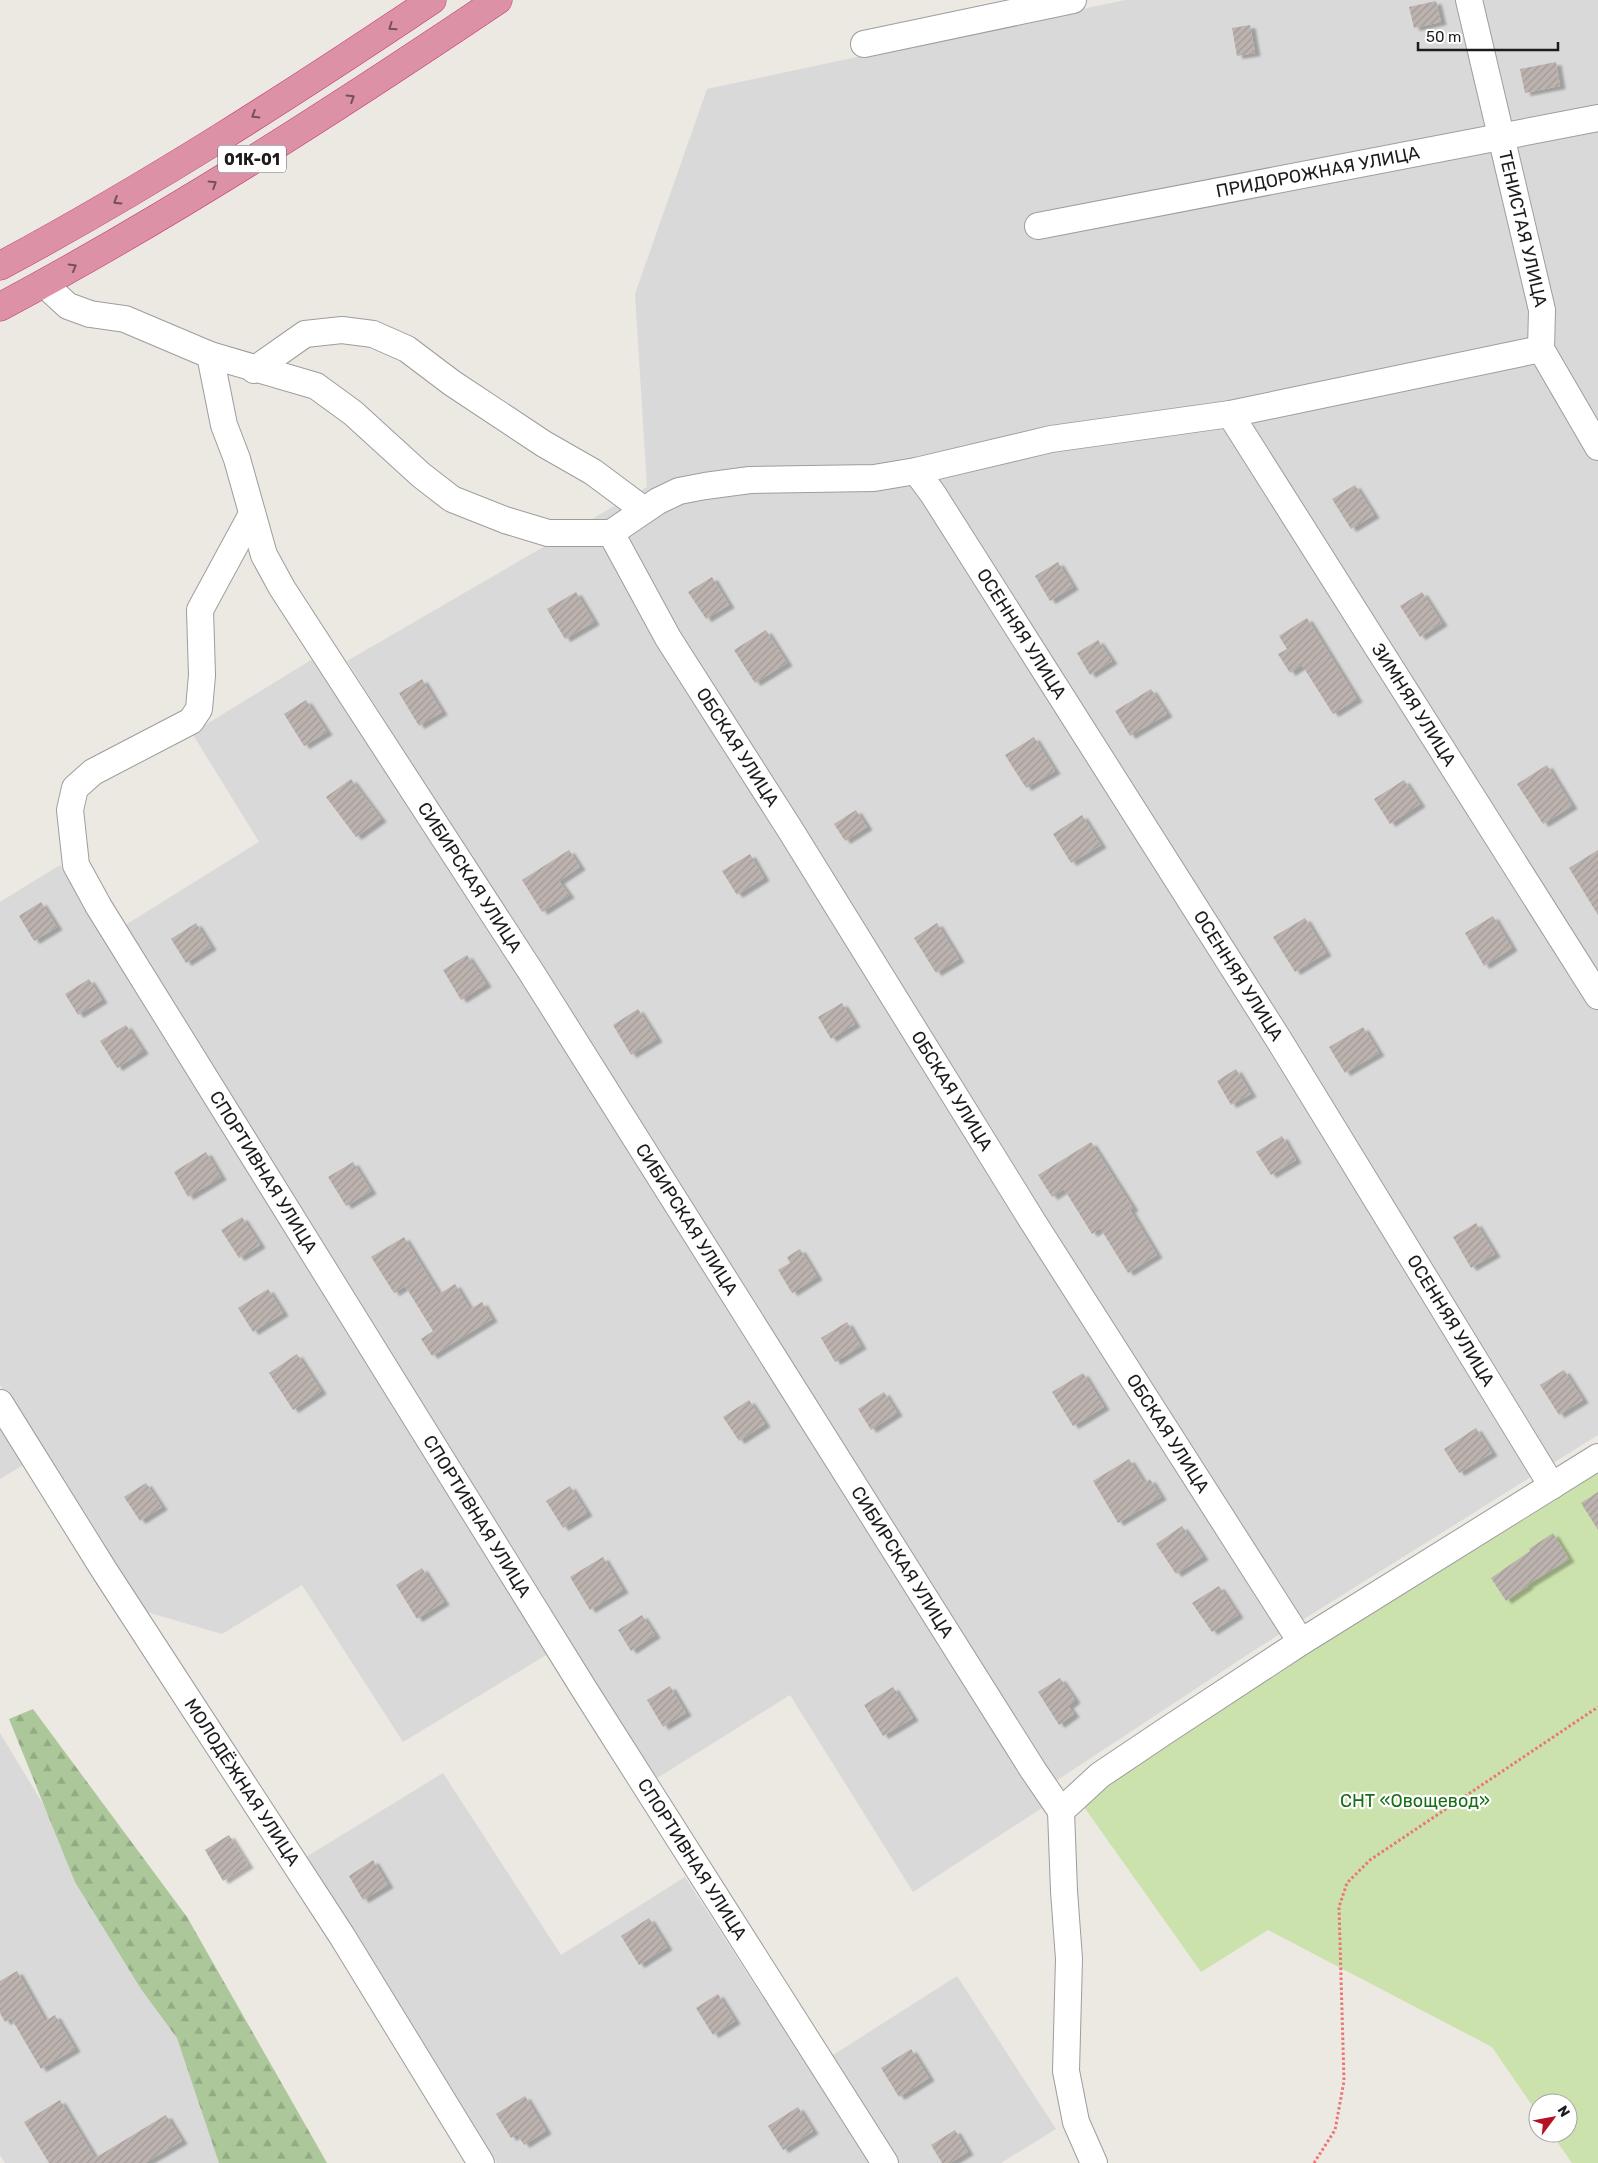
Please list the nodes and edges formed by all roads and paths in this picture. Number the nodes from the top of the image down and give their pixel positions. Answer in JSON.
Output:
{"nodes":[{"id":1,"x":432,"y":0,"type":"edge"},
{"id":2,"x":498,"y":0,"type":"edge"},
{"id":3,"x":1073,"y":0,"type":"edge"},
{"id":4,"x":1469,"y":0,"type":"edge"},
{"id":5,"x":864,"y":44,"type":"dead end"},
{"id":6,"x":1598,"y":118,"type":"edge"},
{"id":7,"x":1500,"y":137,"type":"junction"},
{"id":8,"x":1038,"y":226,"type":"dead end"},
{"id":9,"x":0,"y":266,"type":"edge"},
{"id":10,"x":44,"y":284,"type":"junction"},
{"id":11,"x":0,"y":307,"type":"edge"},
{"id":12,"x":1541,"y":349,"type":"junction"},
{"id":13,"x":210,"y":355,"type":"junction"},
{"id":14,"x":254,"y":370,"type":"junction"},
{"id":15,"x":1230,"y":414,"type":"junction"},
{"id":16,"x":1598,"y":447,"type":"edge"},
{"id":17,"x":916,"y":471,"type":"junction"},
{"id":18,"x":644,"y":510,"type":"junction"},
{"id":19,"x":252,"y":514,"type":"junction"},
{"id":20,"x":611,"y":533,"type":"junction"},
{"id":21,"x":1598,"y":996,"type":"edge"},
{"id":22,"x":0,"y":1403,"type":"edge"},
{"id":23,"x":1598,"y":1457,"type":"edge"},
{"id":24,"x":1552,"y":1486,"type":"junction"},
{"id":25,"x":1301,"y":1642,"type":"junction"},
{"id":26,"x":1598,"y":1707,"type":"edge"},
{"id":27,"x":1061,"y":1810,"type":"junction"},
{"id":28,"x":481,"y":2163,"type":"edge"},
{"id":29,"x":885,"y":2163,"type":"edge"},
{"id":30,"x":1094,"y":2163,"type":"edge"},
{"id":31,"x":1314,"y":2163,"type":"edge"}],
"edges":[{"from":1,"to":9,"type":"highway","number":"01К-01","one_way":true},
{"from":10,"to":2,"type":"highway","number":"01К-01","one_way":true},
{"from":3,"to":5,"type":"street"},
{"from":4,"to":7,"type":"street","name":"ТЕНИСТАЯ УЛИЦА"},
{"from":6,"to":7,"type":"street","name":"ПРИДОРОЖНАЯ УЛИЦА"},
{"from":7,"to":8,"type":"street","name":"ПРИДОРОЖНАЯ УЛИЦА"},
{"from":7,"to":12,"type":"street","name":"ТЕНИСТАЯ УЛИЦА"},
{"from":10,"to":11,"type":"highway","number":"01К-01"},
{"from":10,"to":13,"type":"street"},
{"from":12,"to":15,"type":"street"},
{"from":12,"to":16,"type":"street"},
{"from":13,"to":14,"type":"street"},
{"from":13,"to":19,"type":"street","name":"СИБИРСКАЯ УЛИЦА"},
{"from":14,"to":18,"type":"street"},
{"from":14,"to":20,"type":"street"},
{"from":15,"to":17,"type":"street"},
{"from":15,"to":21,"type":"street","name":"ЗИМНЯЯ УЛИЦА"},
{"from":17,"to":18,"type":"street"},
{"from":17,"to":24,"type":"street","name":"ОСЕННЯЯ УЛИЦА"},
{"from":18,"to":20,"type":"street"},
{"from":19,"to":27,"type":"street","name":"СИБИРСКАЯ УЛИЦА"},
{"from":19,"to":29,"type":"street","name":"СПОРТИВНАЯ УЛИЦА"},
{"from":20,"to":25,"type":"street","name":"ОБСКАЯ УЛИЦА"},
{"from":22,"to":28,"type":"street","name":"МОЛОДЁЖНАЯ УЛИЦА"},
{"from":23,"to":24,"type":"street"},
{"from":24,"to":25,"type":"street"},
{"from":25,"to":27,"type":"street"},
{"from":26,"to":31,"type":"path"},
{"from":27,"to":30,"type":"street"}]}
